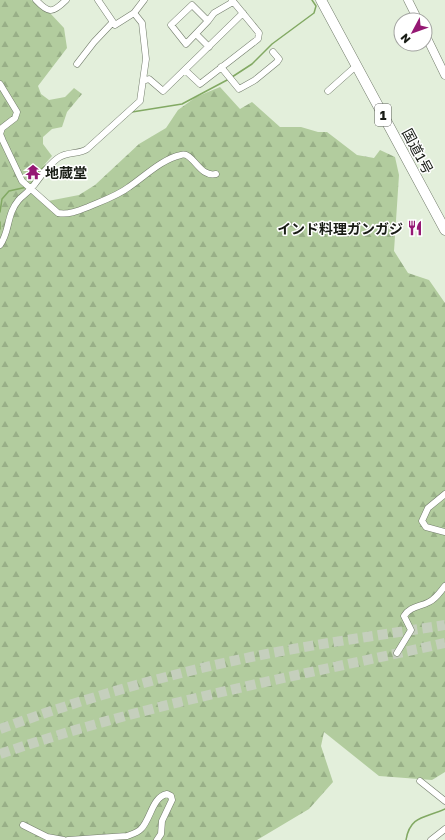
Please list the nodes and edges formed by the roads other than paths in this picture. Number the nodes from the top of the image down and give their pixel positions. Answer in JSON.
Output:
{"nodes":[{"id":1,"x":36,"y":0,"type":"edge"},
{"id":2,"x":66,"y":0,"type":"edge"},
{"id":3,"x":99,"y":0,"type":"edge"},
{"id":4,"x":144,"y":0,"type":"edge"},
{"id":5,"x":321,"y":0,"type":"edge"},
{"id":6,"x":408,"y":0,"type":"edge"},
{"id":7,"x":233,"y":1,"type":"edge"},
{"id":8,"x":134,"y":12,"type":"junction"},
{"id":9,"x":414,"y":12,"type":"edge"},
{"id":10,"x":242,"y":13,"type":"junction"},
{"id":11,"x":208,"y":21,"type":"junction"},
{"id":12,"x":112,"y":23,"type":"junction"},
{"id":13,"x":196,"y":34,"type":"junction"},
{"id":14,"x":209,"y":47,"type":"junction"},
{"id":15,"x":433,"y":50,"type":"edge"},
{"id":16,"x":273,"y":52,"type":"dead end"},
{"id":17,"x":77,"y":64,"type":"dead end"},
{"id":18,"x":356,"y":66,"type":"junction"},
{"id":19,"x":221,"y":67,"type":"junction"},
{"id":20,"x":185,"y":70,"type":"junction"},
{"id":21,"x":445,"y":75,"type":"edge"},
{"id":22,"x":143,"y":81,"type":"junction"},
{"id":23,"x":0,"y":84,"type":"edge"},
{"id":24,"x":328,"y":91,"type":"dead end"},
{"id":25,"x":216,"y":174,"type":"dead end"},
{"id":26,"x":30,"y":189,"type":"junction"},
{"id":27,"x":445,"y":230,"type":"edge"},
{"id":28,"x":0,"y":245,"type":"edge"},
{"id":29,"x":445,"y":494,"type":"edge"},
{"id":30,"x":445,"y":532,"type":"edge"},
{"id":31,"x":445,"y":586,"type":"edge"},
{"id":32,"x":397,"y":653,"type":"dead end"},
{"id":33,"x":420,"y":781,"type":"dead end"},
{"id":34,"x":445,"y":801,"type":"edge"},
{"id":35,"x":23,"y":825,"type":"dead end"},
{"id":36,"x":445,"y":829,"type":"edge"},
{"id":37,"x":64,"y":840,"type":"edge"},
{"id":38,"x":68,"y":840,"type":"edge"},
{"id":39,"x":158,"y":840,"type":"edge"},
{"id":40,"x":431,"y":840,"type":"edge"}],
"edges":[{"from":1,"to":2,"type":"street"},
{"from":3,"to":12,"type":"street"},
{"from":4,"to":8,"type":"street"},
{"from":5,"to":18,"type":"highway","name":"国道1号","number":"1"},
{"from":6,"to":9,"type":"main road"},
{"from":7,"to":10,"type":"street"},
{"from":7,"to":11,"type":"street"},
{"from":8,"to":12,"type":"street"},
{"from":8,"to":22,"type":"street"},
{"from":10,"to":14,"type":"street"},
{"from":10,"to":19,"type":"street"},
{"from":11,"to":13,"type":"street"},
{"from":11,"to":13,"type":"street"},
{"from":12,"to":17,"type":"street"},
{"from":13,"to":14,"type":"street"},
{"from":14,"to":20,"type":"street"},
{"from":15,"to":21,"type":"main road"},
{"from":16,"to":19,"type":"street"},
{"from":18,"to":24,"type":"street"},
{"from":18,"to":27,"type":"highway","name":"国道1号","number":"1"},
{"from":19,"to":20,"type":"street"},
{"from":20,"to":22,"type":"street"},
{"from":22,"to":26,"type":"street"},
{"from":23,"to":26,"type":"street"},
{"from":25,"to":26,"type":"street"},
{"from":26,"to":28,"type":"street"},
{"from":29,"to":30,"type":"street"},
{"from":31,"to":32,"type":"street"},
{"from":33,"to":34,"type":"street"},
{"from":35,"to":37,"type":"street"},
{"from":36,"to":40,"type":"street"},
{"from":38,"to":39,"type":"street"}]}
